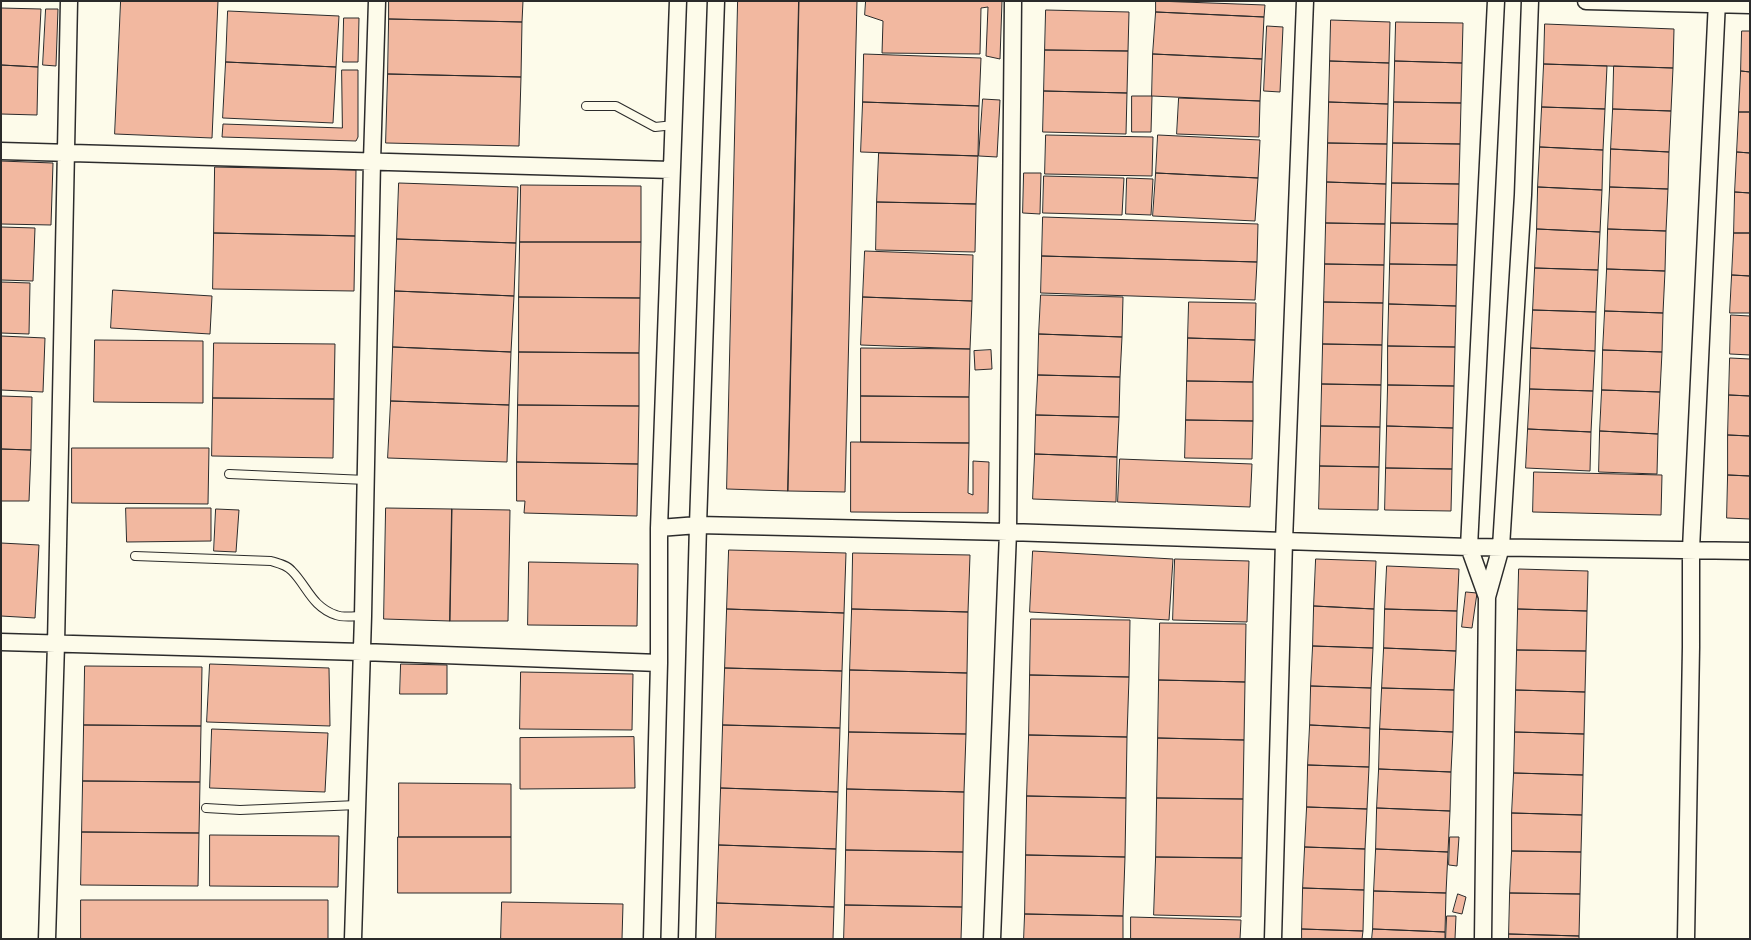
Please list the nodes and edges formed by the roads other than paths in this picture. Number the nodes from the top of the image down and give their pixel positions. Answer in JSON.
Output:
{"nodes":[{"id":1,"x":69,"y":1,"type":"edge"},
{"id":2,"x":377,"y":1,"type":"edge"},
{"id":3,"x":678,"y":1,"type":"edge"},
{"id":4,"x":716,"y":1,"type":"edge"},
{"id":5,"x":1014,"y":1,"type":"edge"},
{"id":6,"x":1305,"y":1,"type":"edge"},
{"id":7,"x":1496,"y":1,"type":"edge"},
{"id":8,"x":1530,"y":1,"type":"edge"},
{"id":9,"x":1586,"y":1,"type":"edge"},
{"id":10,"x":1717,"y":3,"type":"edge"},
{"id":11,"x":1750,"y":5,"type":"edge"},
{"id":12,"x":586,"y":106,"type":"dead end"},
{"id":13,"x":674,"y":125,"type":"junction"},
{"id":14,"x":1,"y":151,"type":"edge"},
{"id":15,"x":65,"y":153,"type":"junction"},
{"id":16,"x":372,"y":161,"type":"junction"},
{"id":17,"x":671,"y":170,"type":"junction"},
{"id":18,"x":230,"y":474,"type":"dead end"},
{"id":19,"x":366,"y":480,"type":"junction"},
{"id":20,"x":698,"y":525,"type":"junction"},
{"id":21,"x":659,"y":528,"type":"junction"},
{"id":22,"x":1008,"y":532,"type":"junction"},
{"id":23,"x":1284,"y":541,"type":"junction"},
{"id":24,"x":1469,"y":547,"type":"junction"},
{"id":25,"x":1501,"y":547,"type":"junction"},
{"id":26,"x":1691,"y":549,"type":"junction"},
{"id":27,"x":1750,"y":551,"type":"edge"},
{"id":28,"x":135,"y":556,"type":"dead end"},
{"id":29,"x":1487,"y":597,"type":"junction"},
{"id":30,"x":363,"y":616,"type":"junction"},
{"id":31,"x":1,"y":642,"type":"edge"},
{"id":32,"x":56,"y":644,"type":"junction"},
{"id":33,"x":362,"y":652,"type":"junction"},
{"id":34,"x":660,"y":663,"type":"junction"},
{"id":35,"x":357,"y":805,"type":"junction"},
{"id":36,"x":206,"y":808,"type":"dead end"},
{"id":37,"x":47,"y":939,"type":"edge"},
{"id":38,"x":352,"y":939,"type":"edge"},
{"id":39,"x":652,"y":939,"type":"edge"},
{"id":40,"x":687,"y":939,"type":"edge"},
{"id":41,"x":992,"y":939,"type":"edge"},
{"id":42,"x":1273,"y":939,"type":"edge"},
{"id":43,"x":1483,"y":939,"type":"edge"},
{"id":44,"x":1686,"y":939,"type":"edge"}],
"edges":[{"from":1,"to":15,"type":"street"},
{"from":2,"to":16,"type":"street"},
{"from":3,"to":13,"type":"street"},
{"from":4,"to":20,"type":"street"},
{"from":5,"to":22,"type":"street"},
{"from":6,"to":23,"type":"street"},
{"from":7,"to":24,"type":"street"},
{"from":8,"to":25,"type":"street"},
{"from":9,"to":10,"type":"street"},
{"from":10,"to":11,"type":"street"},
{"from":10,"to":26,"type":"street"},
{"from":12,"to":13,"type":"lane"},
{"from":13,"to":17,"type":"street"},
{"from":14,"to":15,"type":"street"},
{"from":15,"to":16,"type":"street"},
{"from":15,"to":32,"type":"street"},
{"from":16,"to":17,"type":"street"},
{"from":16,"to":19,"type":"street"},
{"from":17,"to":21,"type":"street"},
{"from":18,"to":19,"type":"lane"},
{"from":19,"to":30,"type":"street"},
{"from":20,"to":21,"type":"street"},
{"from":20,"to":22,"type":"street"},
{"from":20,"to":40,"type":"street"},
{"from":21,"to":34,"type":"street"},
{"from":22,"to":23,"type":"street"},
{"from":22,"to":41,"type":"street"},
{"from":23,"to":24,"type":"street"},
{"from":23,"to":42,"type":"street"},
{"from":24,"to":25,"type":"street"},
{"from":24,"to":29,"type":"street"},
{"from":25,"to":26,"type":"street"},
{"from":25,"to":29,"type":"street"},
{"from":26,"to":27,"type":"street"},
{"from":26,"to":44,"type":"street"},
{"from":28,"to":30,"type":"lane"},
{"from":29,"to":43,"type":"street"},
{"from":30,"to":33,"type":"street"},
{"from":31,"to":32,"type":"street"},
{"from":32,"to":33,"type":"street"},
{"from":32,"to":37,"type":"street"},
{"from":33,"to":34,"type":"street"},
{"from":33,"to":35,"type":"street"},
{"from":34,"to":39,"type":"street"},
{"from":35,"to":36,"type":"lane"},
{"from":35,"to":38,"type":"street"}]}
